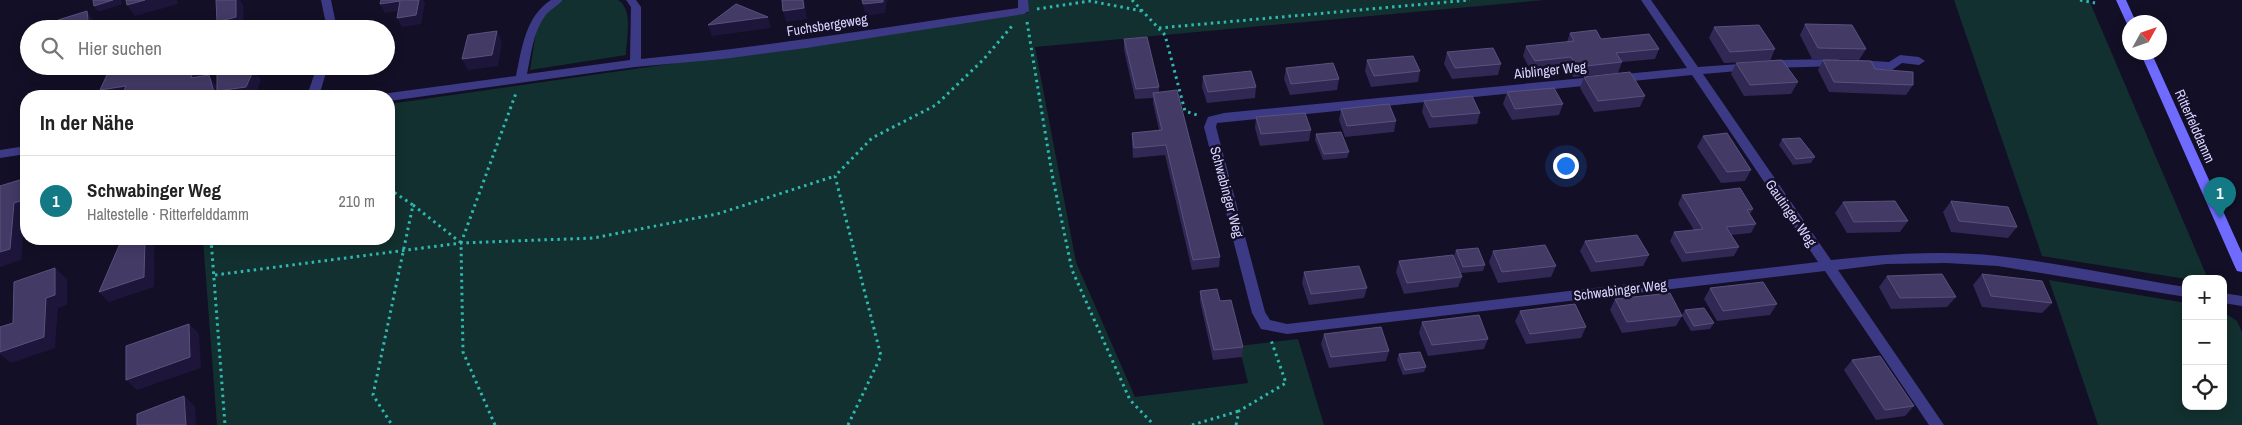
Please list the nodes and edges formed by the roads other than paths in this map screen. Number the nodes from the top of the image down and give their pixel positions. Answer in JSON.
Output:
{"nodes":[{"id":1,"x":326,"y":0,"type":"edge"},
{"id":2,"x":558,"y":0,"type":"edge"},
{"id":3,"x":631,"y":0,"type":"edge"},
{"id":4,"x":1646,"y":0,"type":"edge"},
{"id":5,"x":2121,"y":0,"type":"edge"},
{"id":6,"x":1024,"y":6,"type":"edge"},
{"id":7,"x":2128,"y":15,"type":"edge"},
{"id":8,"x":330,"y":20,"type":"edge"},
{"id":9,"x":2149,"y":60,"type":"edge"},
{"id":10,"x":1920,"y":61,"type":"dead end"},
{"id":11,"x":634,"y":63,"type":"junction"},
{"id":12,"x":1692,"y":71,"type":"junction"},
{"id":13,"x":320,"y":75,"type":"edge"},
{"id":14,"x":521,"y":78,"type":"junction"},
{"id":15,"x":315,"y":90,"type":"edge"},
{"id":16,"x":395,"y":96,"type":"edge"},
{"id":17,"x":1212,"y":120,"type":"joint"},
{"id":18,"x":20,"y":151,"type":"edge"},
{"id":19,"x":0,"y":154,"type":"edge"},
{"id":20,"x":1827,"y":265,"type":"junction"},
{"id":21,"x":2242,"y":267,"type":"edge"},
{"id":22,"x":2182,"y":291,"type":"edge"},
{"id":23,"x":2227,"y":299,"type":"edge"},
{"id":24,"x":2242,"y":301,"type":"edge"},
{"id":25,"x":1938,"y":425,"type":"edge"}],
"edges":[{"from":1,"to":8,"type":"street"},
{"from":2,"to":14,"type":"street"},
{"from":3,"to":11,"type":"street"},
{"from":4,"to":12,"type":"street","name":"Gautinger Weg"},
{"from":5,"to":7,"type":"main road"},
{"from":6,"to":11,"type":"street","name":"Fuchsbergeweg"},
{"from":9,"to":21,"type":"main road","name":"Ritterfelddamm"},
{"from":10,"to":12,"type":"street","name":"Aiblinger Weg"},
{"from":11,"to":14,"type":"street","name":"Fuchsbergeweg"},
{"from":12,"to":17,"type":"street","name":"Aiblinger Weg"},
{"from":12,"to":20,"type":"street","name":"Gautinger Weg"},
{"from":13,"to":15,"type":"street"},
{"from":14,"to":16,"type":"street","name":"Fuchsbergeweg"},
{"from":17,"to":20,"type":"street","name":"Schwabinger Weg"},
{"from":18,"to":19,"type":"street"},
{"from":20,"to":22,"type":"street","name":"Schwabinger Weg"},
{"from":20,"to":25,"type":"street","name":"Gautinger Weg"},
{"from":23,"to":24,"type":"street"}]}
